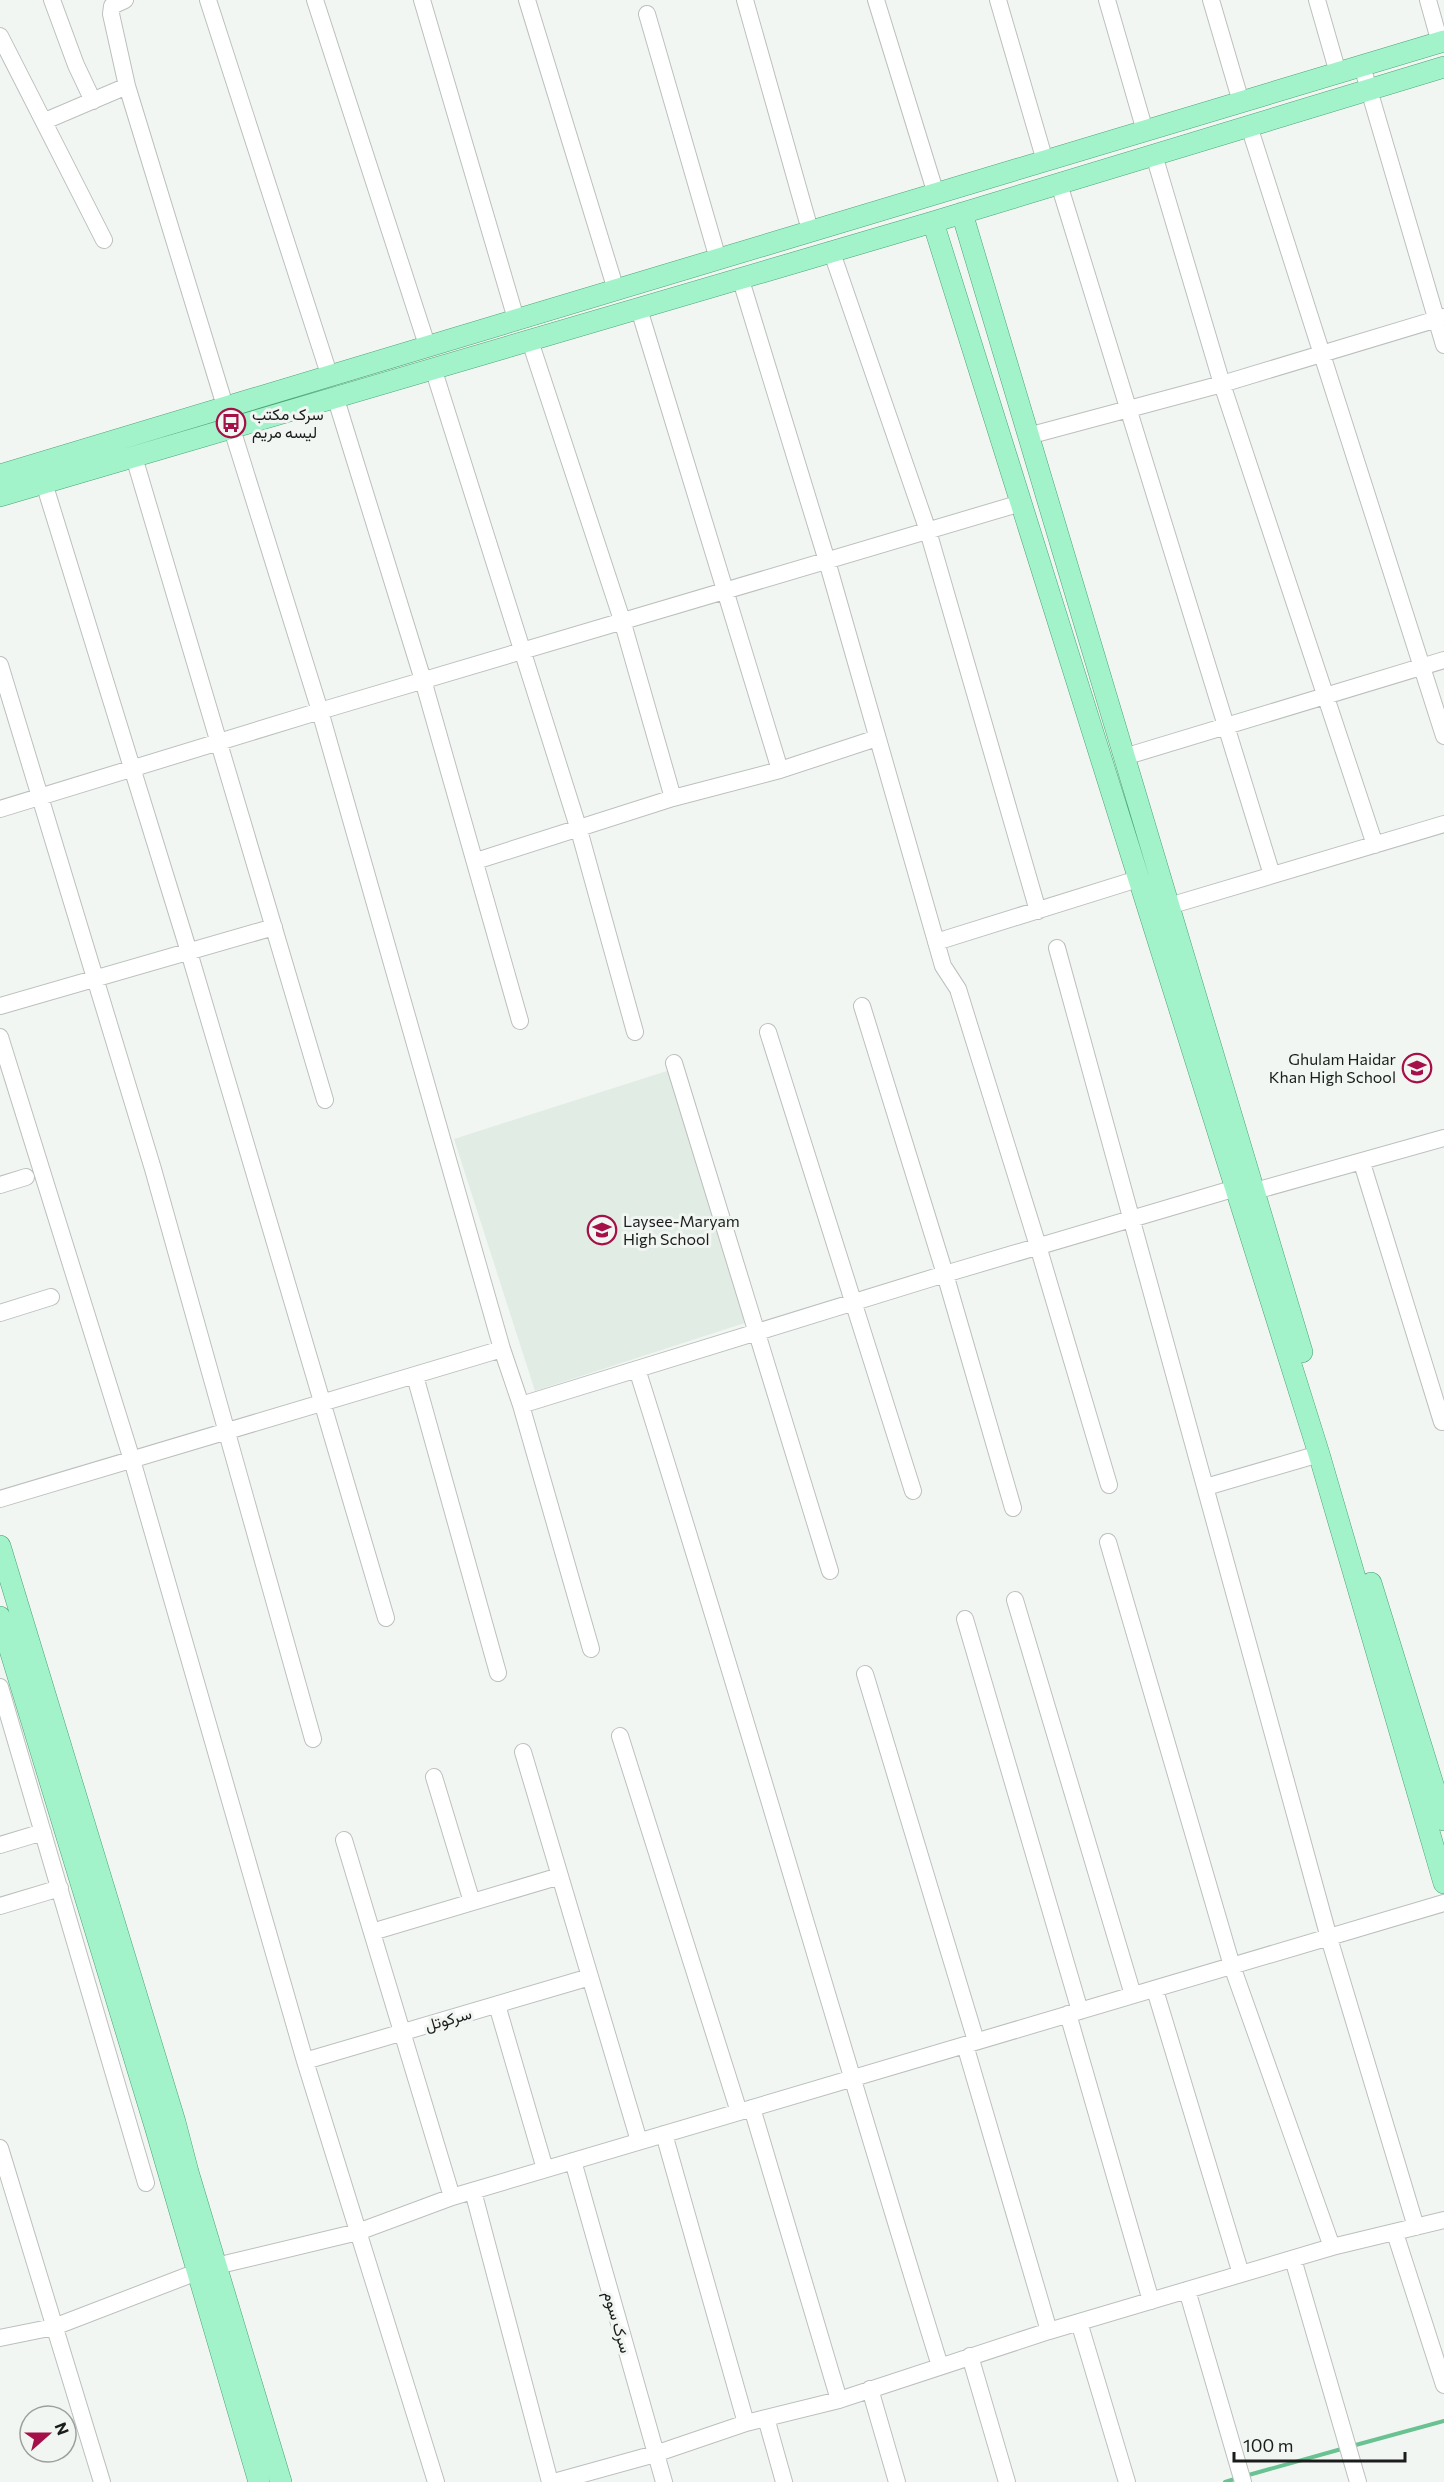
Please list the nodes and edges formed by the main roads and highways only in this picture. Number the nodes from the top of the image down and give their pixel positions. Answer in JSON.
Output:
{"nodes":[{"id":1,"x":1442,"y":42,"type":"edge"},
{"id":2,"x":1444,"y":67,"type":"edge"},
{"id":3,"x":962,"y":213,"type":"junction"},
{"id":4,"x":933,"y":222,"type":"junction"},
{"id":5,"x":255,"y":397,"type":"junction"},
{"id":6,"x":191,"y":416,"type":"junction"},
{"id":7,"x":261,"y":419,"type":"junction"},
{"id":8,"x":197,"y":439,"type":"junction"},
{"id":9,"x":0,"y":475,"type":"edge"},
{"id":10,"x":0,"y":496,"type":"edge"},
{"id":11,"x":1212,"y":1081,"type":"junction"},
{"id":12,"x":1245,"y":1190,"type":"junction"},
{"id":13,"x":0,"y":1546,"type":"edge"},
{"id":14,"x":0,"y":1617,"type":"edge"},
{"id":15,"x":1444,"y":1820,"type":"edge"},
{"id":16,"x":1444,"y":1883,"type":"edge"},
{"id":17,"x":165,"y":2124,"type":"junction"},
{"id":18,"x":207,"y":2269,"type":"junction"},
{"id":19,"x":259,"y":2482,"type":"edge"},
{"id":20,"x":280,"y":2482,"type":"edge"}],
"edges":[{"from":1,"to":5,"type":"main road"},
{"from":2,"to":3,"type":"main road"},
{"from":3,"to":4,"type":"main road"},
{"from":3,"to":11,"type":"main road"},
{"from":4,"to":7,"type":"main road"},
{"from":4,"to":11,"type":"main road"},
{"from":5,"to":6,"type":"main road"},
{"from":5,"to":7,"type":"main road"},
{"from":6,"to":8,"type":"main road"},
{"from":6,"to":9,"type":"main road"},
{"from":7,"to":8,"type":"main road"},
{"from":8,"to":10,"type":"main road"},
{"from":11,"to":12,"type":"main road"},
{"from":12,"to":15,"type":"main road"},
{"from":12,"to":16,"type":"main road"},
{"from":13,"to":17,"type":"main road"},
{"from":14,"to":17,"type":"main road"},
{"from":17,"to":18,"type":"main road"},
{"from":18,"to":19,"type":"main road"},
{"from":18,"to":20,"type":"main road"}]}
